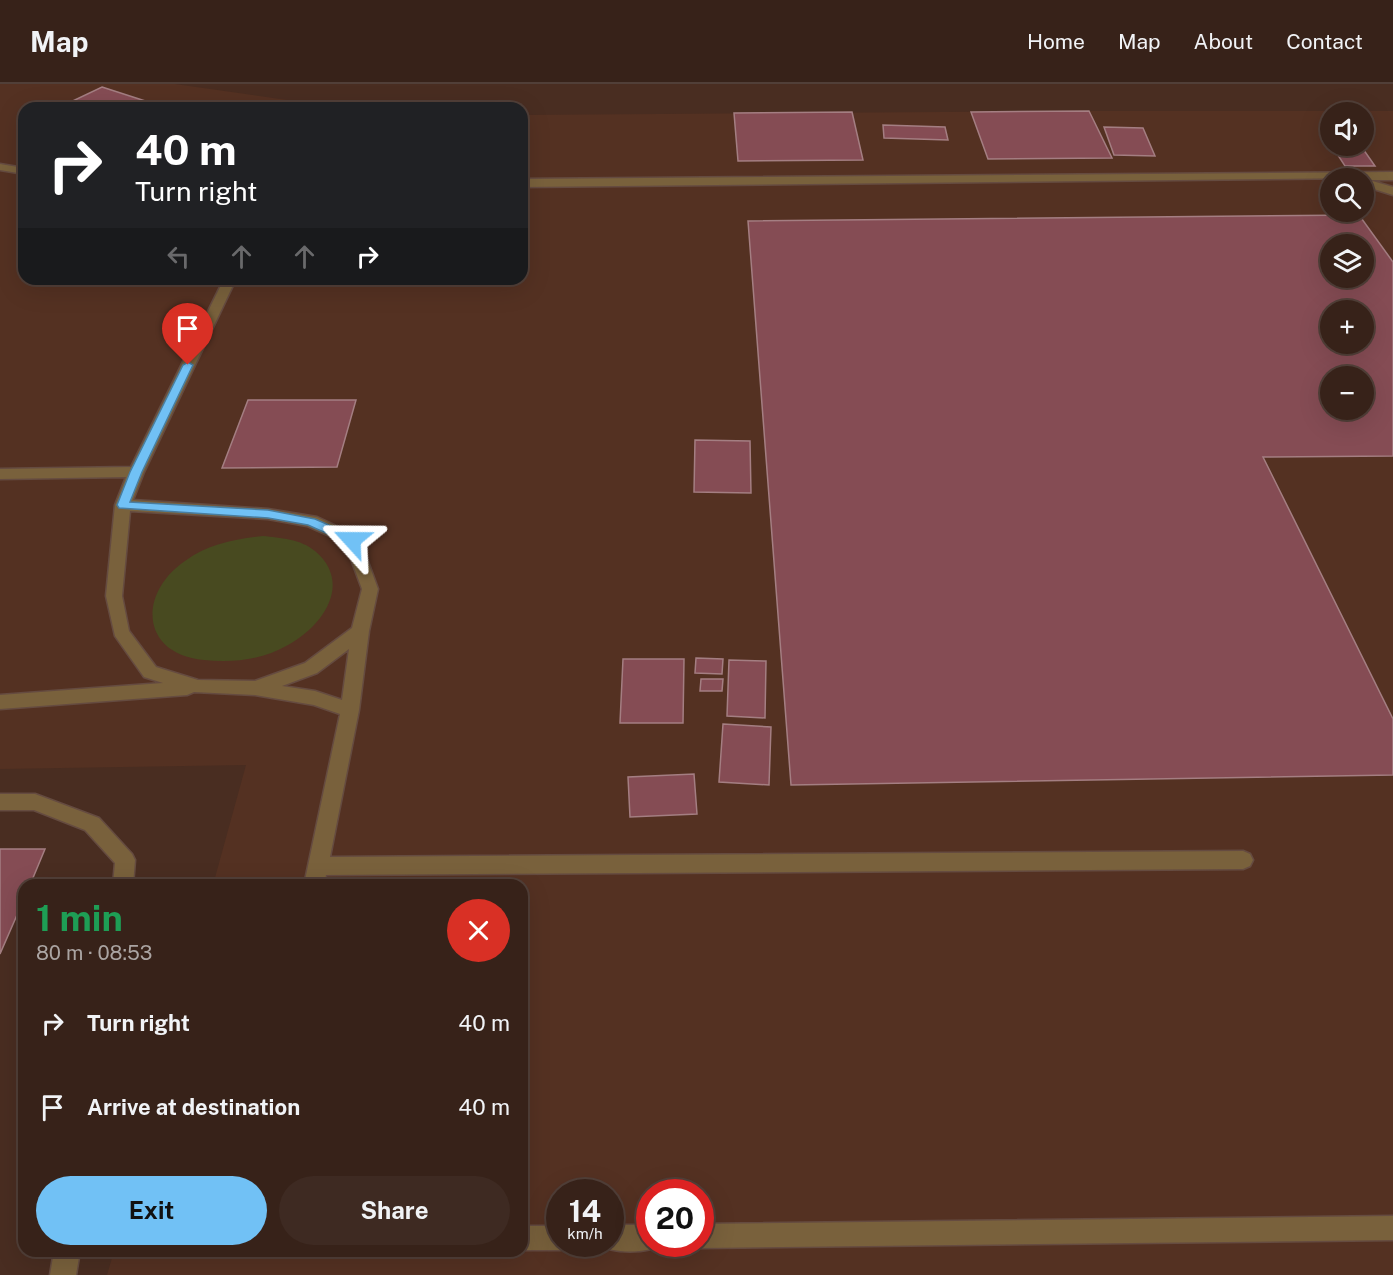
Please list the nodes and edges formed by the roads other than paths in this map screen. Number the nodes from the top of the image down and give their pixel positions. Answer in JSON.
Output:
{"nodes":[{"id":1,"x":0,"y":167,"type":"edge"},
{"id":2,"x":18,"y":170,"type":"edge"},
{"id":3,"x":1318,"y":176,"type":"joint"},
{"id":4,"x":1393,"y":176,"type":"edge"},
{"id":5,"x":528,"y":183,"type":"edge"},
{"id":6,"x":1374,"y":185,"type":"edge"},
{"id":7,"x":1393,"y":191,"type":"edge"},
{"id":8,"x":227,"y":285,"type":"edge"},
{"id":9,"x":136,"y":472,"type":"junction"},
{"id":10,"x":0,"y":474,"type":"edge"},
{"id":11,"x":123,"y":505,"type":"junction"},
{"id":12,"x":360,"y":631,"type":"junction"},
{"id":13,"x":198,"y":687,"type":"junction"},
{"id":14,"x":256,"y":688,"type":"junction"},
{"id":15,"x":0,"y":702,"type":"edge"},
{"id":16,"x":350,"y":710,"type":"junction"},
{"id":17,"x":0,"y":802,"type":"edge"},
{"id":18,"x":1243,"y":860,"type":"dead end"},
{"id":19,"x":316,"y":875,"type":"edge"},
{"id":20,"x":123,"y":879,"type":"edge"},
{"id":21,"x":1393,"y":1228,"type":"edge"},
{"id":22,"x":714,"y":1236,"type":"edge"},
{"id":23,"x":528,"y":1238,"type":"edge"},
{"id":24,"x":546,"y":1238,"type":"edge"},
{"id":25,"x":66,"y":1257,"type":"edge"},
{"id":26,"x":63,"y":1275,"type":"edge"}],
"edges":[{"from":1,"to":2,"type":"street"},
{"from":3,"to":4,"type":"street"},
{"from":3,"to":5,"type":"street"},
{"from":6,"to":7,"type":"street"},
{"from":8,"to":9,"type":"street"},
{"from":9,"to":10,"type":"street"},
{"from":9,"to":11,"type":"street"},
{"from":11,"to":12,"type":"street"},
{"from":11,"to":13,"type":"street"},
{"from":12,"to":14,"type":"street"},
{"from":12,"to":16,"type":"street"},
{"from":13,"to":14,"type":"street"},
{"from":13,"to":15,"type":"street"},
{"from":14,"to":16,"type":"street"},
{"from":16,"to":19,"type":"street"},
{"from":17,"to":20,"type":"street"},
{"from":18,"to":19,"type":"street"},
{"from":21,"to":22,"type":"street"},
{"from":23,"to":24,"type":"street"},
{"from":25,"to":26,"type":"street"}]}
